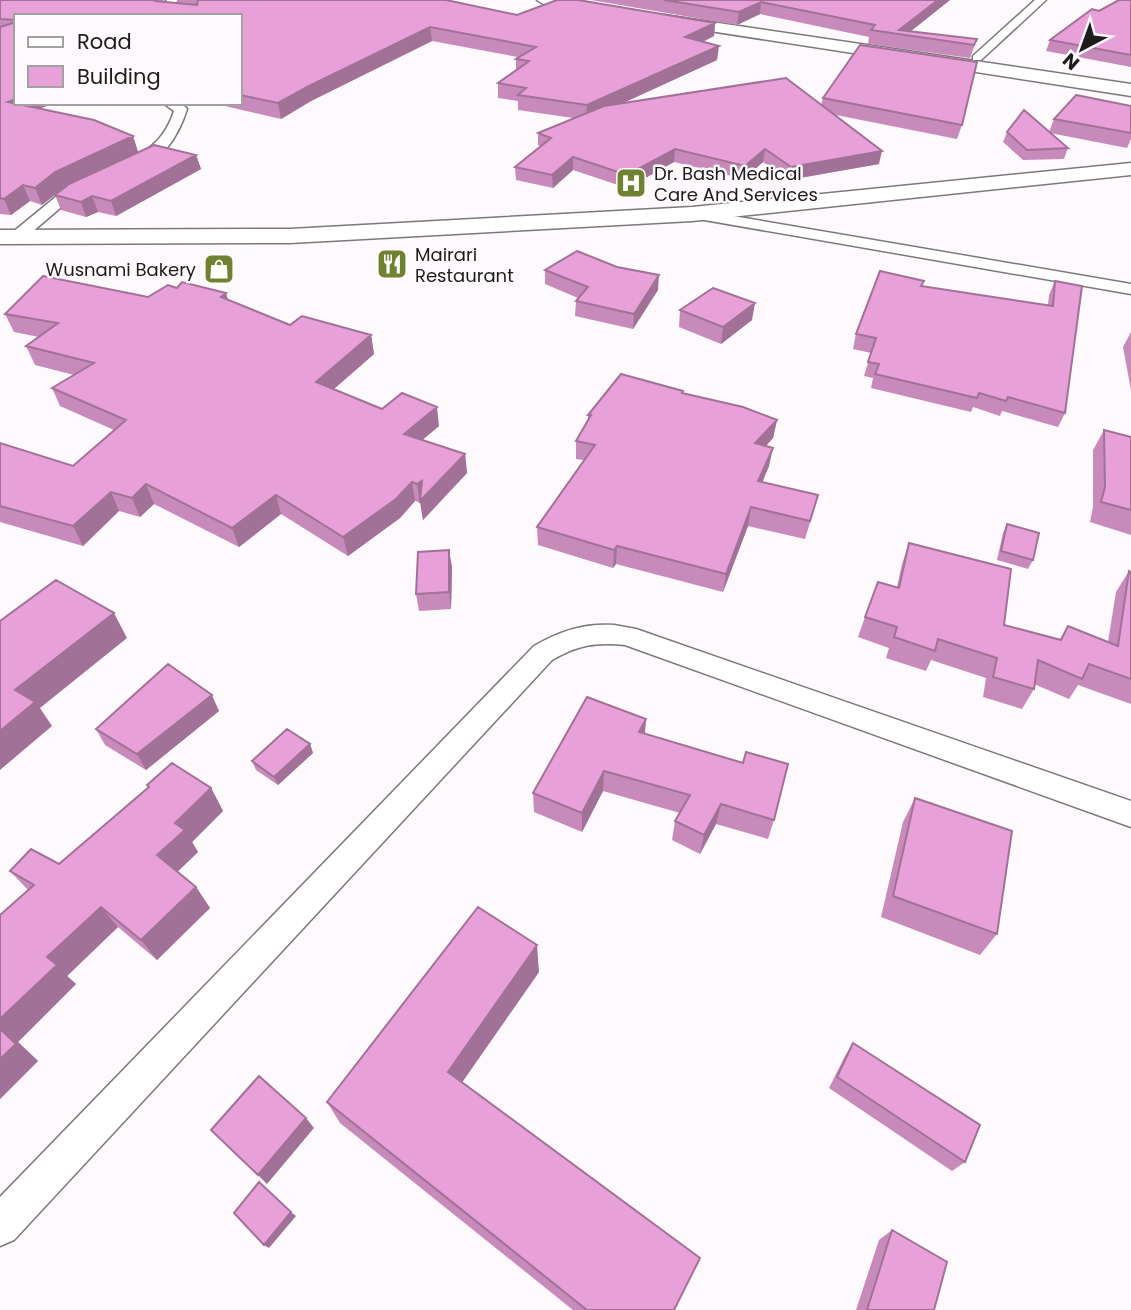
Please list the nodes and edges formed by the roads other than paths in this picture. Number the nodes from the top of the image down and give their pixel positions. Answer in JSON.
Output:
{"nodes":[{"id":1,"x":173,"y":0,"type":"edge"},
{"id":2,"x":592,"y":0,"type":"edge"},
{"id":3,"x":1041,"y":0,"type":"edge"},
{"id":4,"x":556,"y":1,"type":"edge"},
{"id":5,"x":636,"y":12,"type":"junction"},
{"id":6,"x":195,"y":14,"type":"edge"},
{"id":7,"x":977,"y":58,"type":"junction"},
{"id":8,"x":1131,"y":80,"type":"edge"},
{"id":9,"x":1131,"y":90,"type":"edge"},
{"id":10,"x":173,"y":105,"type":"edge"},
{"id":11,"x":1131,"y":169,"type":"edge"},
{"id":12,"x":692,"y":214,"type":"junction"},
{"id":13,"x":10,"y":236,"type":"edge"},
{"id":14,"x":1131,"y":289,"type":"edge"},
{"id":15,"x":1131,"y":814,"type":"edge"},
{"id":16,"x":0,"y":1226,"type":"edge"}],
"edges":[{"from":1,"to":6,"type":"street"},
{"from":2,"to":5,"type":"main road"},
{"from":3,"to":7,"type":"street"},
{"from":4,"to":5,"type":"main road"},
{"from":5,"to":7,"type":"main road"},
{"from":5,"to":9,"type":"main road"},
{"from":7,"to":8,"type":"main road"},
{"from":10,"to":13,"type":"street"},
{"from":11,"to":12,"type":"main road"},
{"from":12,"to":13,"type":"main road"},
{"from":12,"to":14,"type":"street"},
{"from":15,"to":16,"type":"street"}]}
